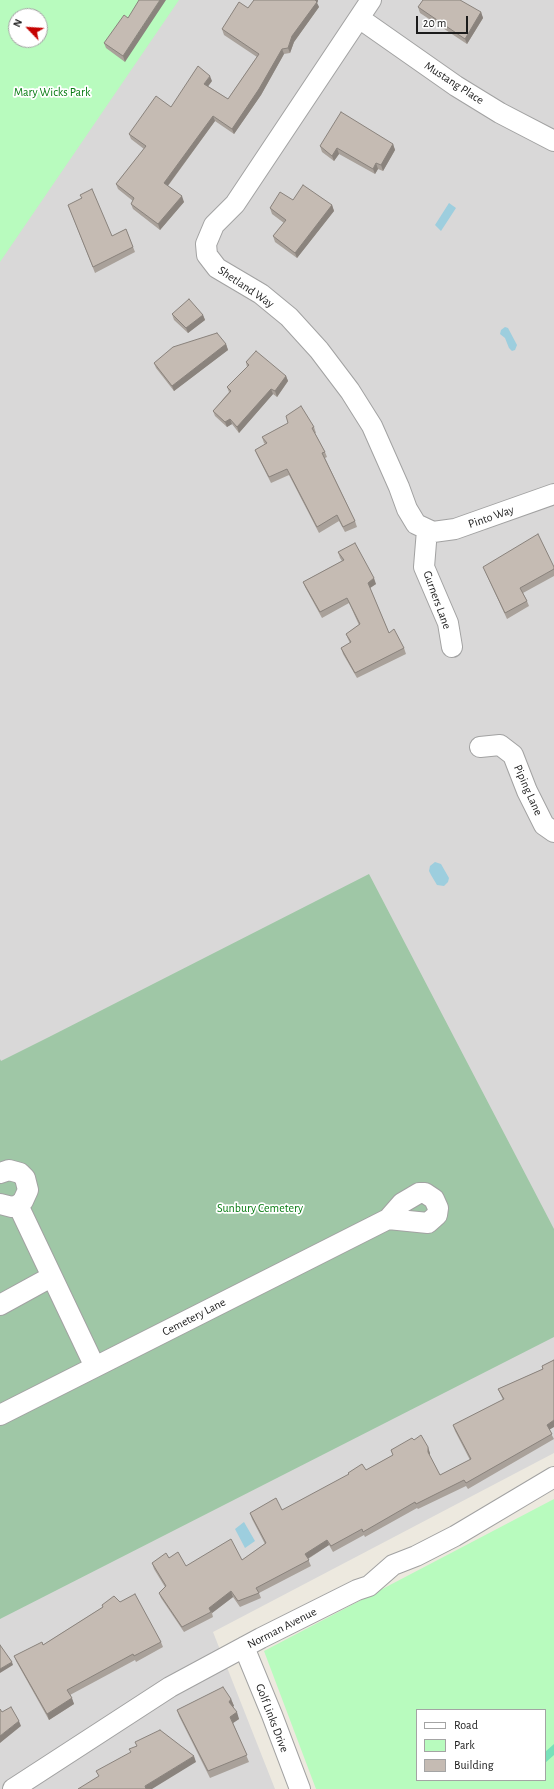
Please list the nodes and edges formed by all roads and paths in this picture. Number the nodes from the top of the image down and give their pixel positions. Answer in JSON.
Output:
{"nodes":[{"id":1,"x":372,"y":0,"type":"edge"},
{"id":2,"x":360,"y":18,"type":"junction"},
{"id":3,"x":554,"y":141,"type":"edge"},
{"id":4,"x":554,"y":494,"type":"edge"},
{"id":5,"x":428,"y":530,"type":"junction"},
{"id":6,"x":452,"y":647,"type":"dead end"},
{"id":7,"x":480,"y":747,"type":"dead end"},
{"id":8,"x":554,"y":832,"type":"edge"},
{"id":9,"x":1,"y":1170,"type":"edge"},
{"id":10,"x":9,"y":1205,"type":"edge"},
{"id":11,"x":388,"y":1219,"type":"dead end"},
{"id":12,"x":51,"y":1277,"type":"junction"},
{"id":13,"x":0,"y":1305,"type":"edge"},
{"id":14,"x":95,"y":1367,"type":"junction"},
{"id":15,"x":0,"y":1415,"type":"edge"},
{"id":16,"x":554,"y":1477,"type":"edge"},
{"id":17,"x":244,"y":1647,"type":"junction"},
{"id":18,"x":13,"y":1789,"type":"edge"},
{"id":19,"x":300,"y":1789,"type":"edge"}],
"edges":[{"from":1,"to":2,"type":"street","name":"Shetland Way"},
{"from":2,"to":3,"type":"street","name":"Mustang Place"},
{"from":2,"to":5,"type":"street","name":"Shetland Way"},
{"from":4,"to":5,"type":"street","name":"Pinto Way"},
{"from":5,"to":6,"type":"street","name":"Gurners Lane"},
{"from":7,"to":8,"type":"street","name":"Piping Lane"},
{"from":9,"to":10,"type":"street"},
{"from":10,"to":12,"type":"street"},
{"from":11,"to":14,"type":"street","name":"Cemetery Lane"},
{"from":12,"to":13,"type":"street"},
{"from":12,"to":14,"type":"street"},
{"from":14,"to":15,"type":"street","name":"Cemetery Lane"},
{"from":16,"to":17,"type":"street","name":"Norman Avenue"},
{"from":17,"to":18,"type":"street","name":"Norman Avenue"},
{"from":17,"to":19,"type":"street","name":"Golf Links Drive"}]}
